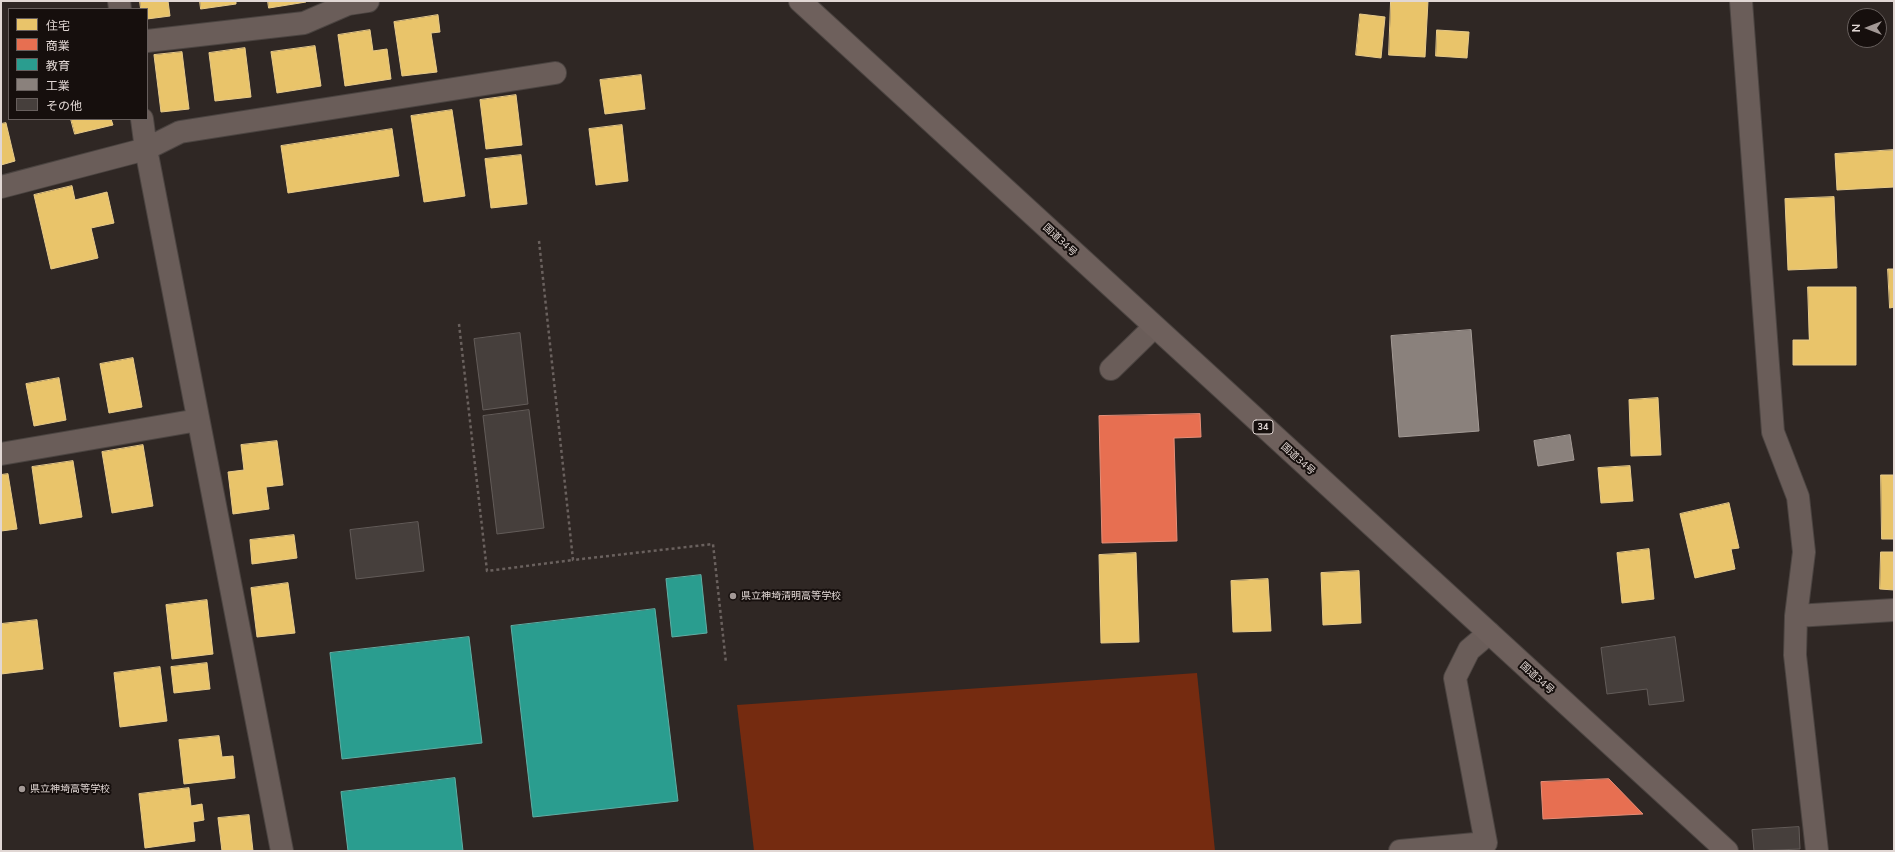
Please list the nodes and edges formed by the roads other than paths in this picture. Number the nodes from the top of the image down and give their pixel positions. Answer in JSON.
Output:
{"nodes":[{"id":1,"x":368,"y":1,"type":"edge"},
{"id":2,"x":800,"y":1,"type":"edge"},
{"id":3,"x":1741,"y":1,"type":"edge"},
{"id":4,"x":148,"y":41,"type":"edge"},
{"id":5,"x":555,"y":73,"type":"dead end"},
{"id":6,"x":142,"y":120,"type":"edge"},
{"id":7,"x":146,"y":149,"type":"junction"},
{"id":8,"x":1,"y":186,"type":"edge"},
{"id":9,"x":1154,"y":327,"type":"junction"},
{"id":10,"x":1111,"y":369,"type":"dead end"},
{"id":11,"x":198,"y":420,"type":"junction"},
{"id":12,"x":1,"y":454,"type":"edge"},
{"id":13,"x":1894,"y":610,"type":"edge"},
{"id":14,"x":1796,"y":616,"type":"junction"},
{"id":15,"x":1489,"y":633,"type":"junction"},
{"id":16,"x":282,"y":851,"type":"edge"},
{"id":17,"x":1400,"y":851,"type":"edge"},
{"id":18,"x":1727,"y":851,"type":"edge"},
{"id":19,"x":1817,"y":851,"type":"edge"}],
"edges":[{"from":1,"to":4,"type":"street"},
{"from":2,"to":9,"type":"highway","name":"国道34号","number":"34"},
{"from":3,"to":14,"type":"street"},
{"from":5,"to":7,"type":"street"},
{"from":6,"to":7,"type":"street"},
{"from":7,"to":8,"type":"street"},
{"from":7,"to":11,"type":"street"},
{"from":9,"to":10,"type":"street"},
{"from":9,"to":15,"type":"highway","name":"国道34号","number":"34"},
{"from":11,"to":12,"type":"street"},
{"from":11,"to":16,"type":"street"},
{"from":13,"to":14,"type":"street"},
{"from":14,"to":19,"type":"street"},
{"from":15,"to":17,"type":"street"},
{"from":15,"to":18,"type":"highway","name":"国道34号","number":"34"}]}
